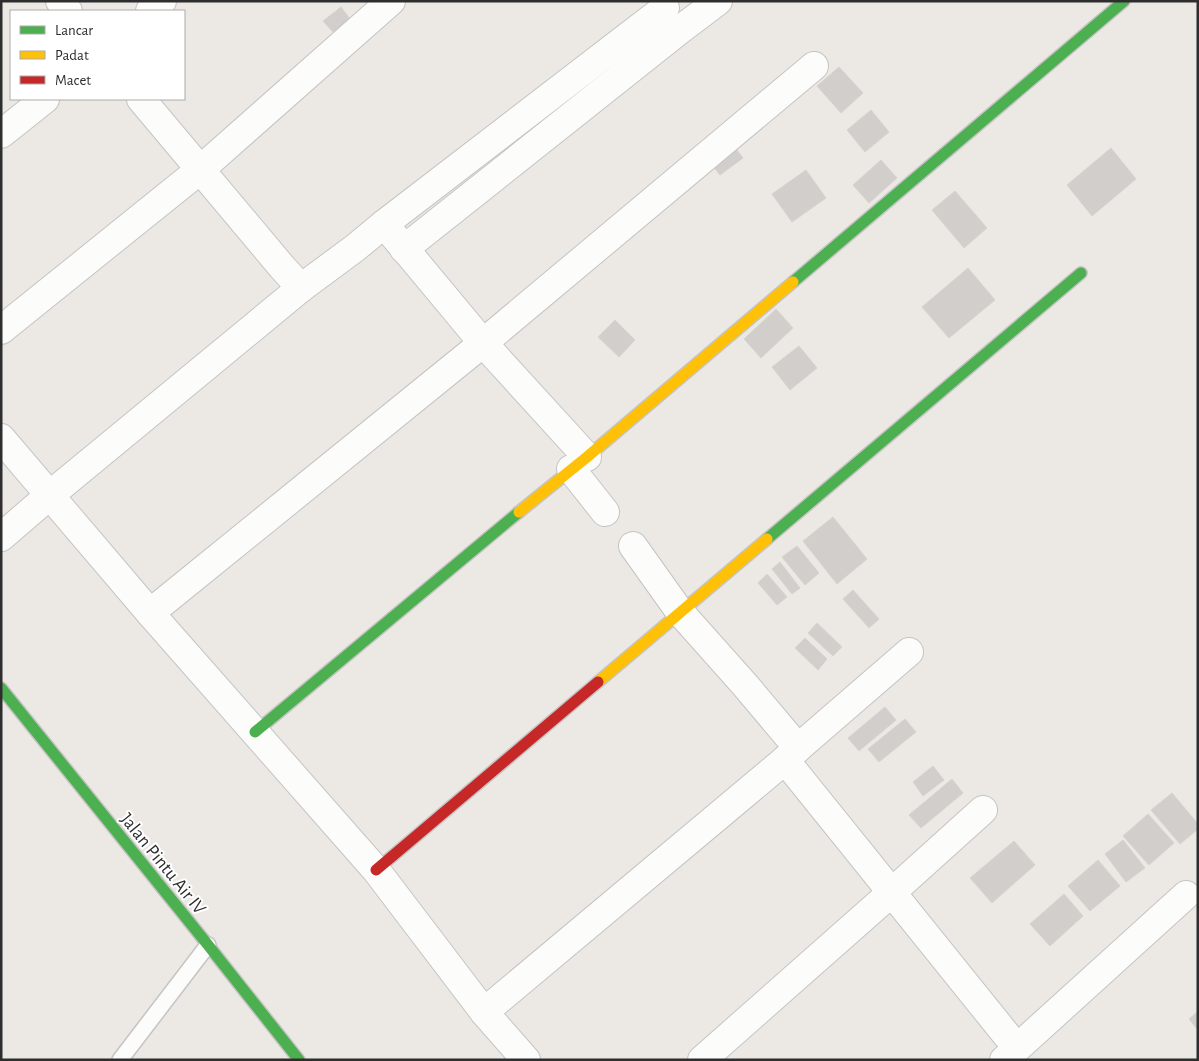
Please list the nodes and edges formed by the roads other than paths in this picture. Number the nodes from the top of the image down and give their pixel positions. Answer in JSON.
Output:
{"nodes":[{"id":1,"x":162,"y":1,"type":"edge"},
{"id":2,"x":391,"y":1,"type":"edge"},
{"id":3,"x":718,"y":1,"type":"edge"},
{"id":4,"x":1124,"y":1,"type":"edge"},
{"id":5,"x":662,"y":4,"type":"edge"},
{"id":6,"x":151,"y":10,"type":"edge"},
{"id":7,"x":681,"y":29,"type":"junction"},
{"id":8,"x":814,"y":66,"type":"dead end"},
{"id":9,"x":43,"y":100,"type":"edge"},
{"id":10,"x":143,"y":100,"type":"edge"},
{"id":11,"x":1,"y":134,"type":"edge"},
{"id":12,"x":200,"y":169,"type":"junction"},
{"id":13,"x":445,"y":178,"type":"junction"},
{"id":14,"x":464,"y":200,"type":"junction"},
{"id":15,"x":384,"y":224,"type":"junction"},
{"id":16,"x":404,"y":249,"type":"junction"},
{"id":17,"x":1081,"y":273,"type":"dead end"},
{"id":18,"x":301,"y":288,"type":"junction"},
{"id":19,"x":1,"y":330,"type":"edge"},
{"id":20,"x":482,"y":343,"type":"junction"},
{"id":21,"x":1,"y":438,"type":"edge"},
{"id":22,"x":579,"y":464,"type":"junction"},
{"id":23,"x":50,"y":495,"type":"junction"},
{"id":24,"x":605,"y":512,"type":"dead end"},
{"id":25,"x":1,"y":537,"type":"edge"},
{"id":26,"x":633,"y":546,"type":"dead end"},
{"id":27,"x":680,"y":612,"type":"junction"},
{"id":28,"x":150,"y":613,"type":"junction"},
{"id":29,"x":909,"y":652,"type":"dead end"},
{"id":30,"x":1,"y":688,"type":"edge"},
{"id":31,"x":255,"y":732,"type":"junction"},
{"id":32,"x":791,"y":754,"type":"junction"},
{"id":33,"x":983,"y":810,"type":"dead end"},
{"id":34,"x":376,"y":870,"type":"junction"},
{"id":35,"x":892,"y":893,"type":"junction"},
{"id":36,"x":1186,"y":895,"type":"dead end"},
{"id":37,"x":208,"y":945,"type":"junction"},
{"id":38,"x":484,"y":1012,"type":"junction"},
{"id":39,"x":1010,"y":1054,"type":"edge"},
{"id":40,"x":120,"y":1060,"type":"edge"},
{"id":41,"x":299,"y":1060,"type":"edge"},
{"id":42,"x":526,"y":1060,"type":"edge"},
{"id":43,"x":702,"y":1060,"type":"edge"}],
"edges":[{"from":1,"to":6,"type":"street"},
{"from":2,"to":12,"type":"street"},
{"from":3,"to":7,"type":"street"},
{"from":4,"to":22,"type":"street"},
{"from":5,"to":7,"type":"street"},
{"from":5,"to":13,"type":"street"},
{"from":7,"to":14,"type":"street"},
{"from":8,"to":20,"type":"street"},
{"from":9,"to":11,"type":"street"},
{"from":10,"to":12,"type":"street"},
{"from":12,"to":18,"type":"street"},
{"from":12,"to":19,"type":"street"},
{"from":13,"to":14,"type":"street"},
{"from":13,"to":15,"type":"street"},
{"from":14,"to":16,"type":"street"},
{"from":15,"to":16,"type":"street"},
{"from":15,"to":18,"type":"street"},
{"from":16,"to":20,"type":"street"},
{"from":17,"to":27,"type":"street"},
{"from":18,"to":23,"type":"street"},
{"from":20,"to":22,"type":"street"},
{"from":20,"to":28,"type":"street"},
{"from":21,"to":23,"type":"street"},
{"from":22,"to":24,"type":"street"},
{"from":22,"to":31,"type":"street"},
{"from":23,"to":25,"type":"street"},
{"from":23,"to":28,"type":"street"},
{"from":26,"to":27,"type":"street"},
{"from":27,"to":32,"type":"street"},
{"from":27,"to":34,"type":"street"},
{"from":28,"to":31,"type":"street"},
{"from":29,"to":32,"type":"street"},
{"from":30,"to":37,"type":"street","name":"Jalan Pintu Air IV"},
{"from":31,"to":34,"type":"street"},
{"from":32,"to":35,"type":"street"},
{"from":32,"to":38,"type":"street"},
{"from":33,"to":35,"type":"street"},
{"from":34,"to":38,"type":"street"},
{"from":35,"to":39,"type":"street"},
{"from":35,"to":43,"type":"street"},
{"from":36,"to":39,"type":"street"},
{"from":37,"to":40,"type":"lane"},
{"from":37,"to":41,"type":"street","name":"Jalan Pintu Air IV"},
{"from":38,"to":42,"type":"street"}]}
